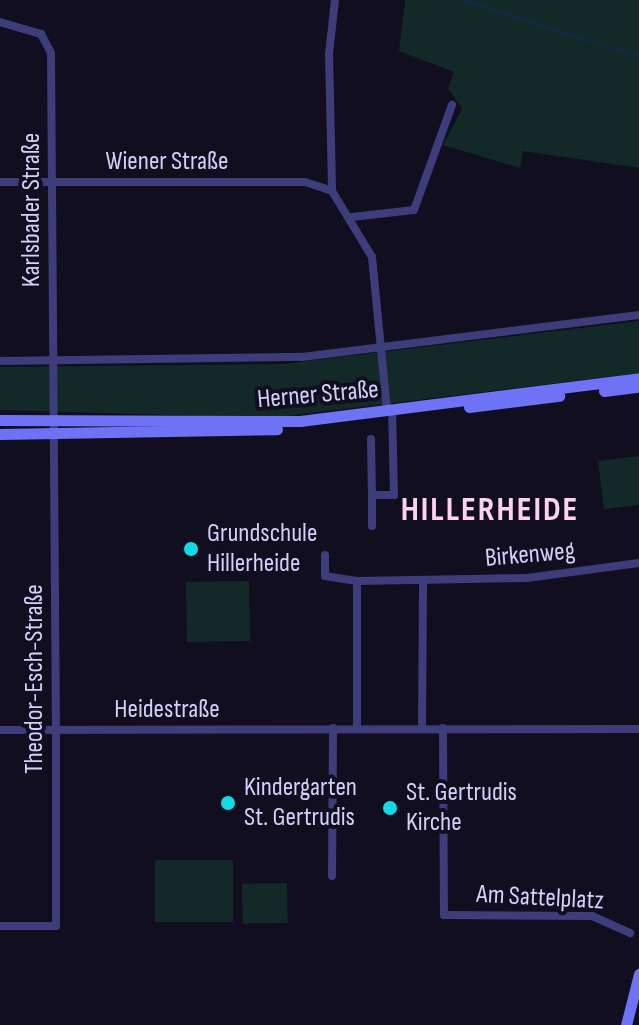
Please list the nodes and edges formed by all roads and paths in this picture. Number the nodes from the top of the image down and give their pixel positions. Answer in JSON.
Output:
{"nodes":[{"id":1,"x":335,"y":0,"type":"edge"},
{"id":2,"x":0,"y":22,"type":"edge"},
{"id":3,"x":452,"y":105,"type":"dead end"},
{"id":4,"x":0,"y":182,"type":"edge"},
{"id":5,"x":52,"y":182,"type":"junction"},
{"id":6,"x":332,"y":191,"type":"junction"},
{"id":7,"x":352,"y":217,"type":"junction"},
{"id":8,"x":639,"y":315,"type":"edge"},
{"id":9,"x":383,"y":349,"type":"junction"},
{"id":10,"x":52,"y":360,"type":"junction"},
{"id":11,"x":0,"y":361,"type":"edge"},
{"id":12,"x":639,"y":378,"type":"edge"},
{"id":13,"x":639,"y":387,"type":"edge"},
{"id":14,"x":391,"y":412,"type":"junction"},
{"id":15,"x":51,"y":418,"type":"junction"},
{"id":16,"x":0,"y":420,"type":"edge"},
{"id":17,"x":52,"y":432,"type":"junction"},
{"id":18,"x":0,"y":434,"type":"edge"},
{"id":19,"x":371,"y":439,"type":"dead end"},
{"id":20,"x":372,"y":495,"type":"junction"},
{"id":21,"x":372,"y":526,"type":"dead end"},
{"id":22,"x":325,"y":555,"type":"dead end"},
{"id":23,"x":639,"y":563,"type":"edge"},
{"id":24,"x":357,"y":581,"type":"junction"},
{"id":25,"x":423,"y":582,"type":"junction"},
{"id":26,"x":333,"y":728,"type":"junction"},
{"id":27,"x":422,"y":728,"type":"junction"},
{"id":28,"x":443,"y":728,"type":"junction"},
{"id":29,"x":357,"y":729,"type":"junction"},
{"id":30,"x":639,"y":729,"type":"edge"},
{"id":31,"x":0,"y":730,"type":"edge"},
{"id":32,"x":56,"y":730,"type":"junction"},
{"id":33,"x":332,"y":876,"type":"dead end"},
{"id":34,"x":0,"y":926,"type":"edge"},
{"id":35,"x":630,"y":933,"type":"dead end"},
{"id":36,"x":639,"y":974,"type":"edge"},
{"id":37,"x":626,"y":1025,"type":"edge"}],
"edges":[{"from":1,"to":6,"type":"street"},
{"from":2,"to":5,"type":"street","name":"Karlsbader Straße"},
{"from":3,"to":7,"type":"street"},
{"from":4,"to":5,"type":"street","name":"Wiener Straße"},
{"from":5,"to":6,"type":"street","name":"Wiener Straße"},
{"from":5,"to":10,"type":"street","name":"Karlsbader Straße"},
{"from":6,"to":7,"type":"street"},
{"from":7,"to":9,"type":"street"},
{"from":8,"to":9,"type":"street","name":"Herner Straße"},
{"from":9,"to":10,"type":"street","name":"Herner Straße"},
{"from":9,"to":14,"type":"street"},
{"from":10,"to":11,"type":"street","name":"Herner Straße"},
{"from":10,"to":15,"type":"street","name":"Karlsbader Straße"},
{"from":12,"to":14,"type":"main road","name":"Herner Straße"},
{"from":13,"to":14,"type":"main road","name":"Herner Straße"},
{"from":14,"to":15,"type":"main road","name":"Herner Straße"},
{"from":14,"to":17,"type":"main road","name":"Herner Straße"},
{"from":14,"to":20,"type":"street"},
{"from":15,"to":16,"type":"main road","name":"Herner Straße"},
{"from":15,"to":17,"type":"street","name":"Karlsbader Straße"},
{"from":17,"to":18,"type":"main road","name":"Herner Straße"},
{"from":17,"to":32,"type":"street","name":"Theodor-Esch-Straße"},
{"from":19,"to":20,"type":"street"},
{"from":20,"to":21,"type":"street"},
{"from":22,"to":24,"type":"street"},
{"from":23,"to":25,"type":"street","name":"Birkenweg"},
{"from":24,"to":25,"type":"street","name":"Birkenweg"},
{"from":24,"to":29,"type":"street"},
{"from":25,"to":27,"type":"street"},
{"from":26,"to":29,"type":"street","name":"Heidestraße"},
{"from":26,"to":32,"type":"street","name":"Heidestraße"},
{"from":26,"to":33,"type":"street"},
{"from":27,"to":28,"type":"street","name":"Heidestraße"},
{"from":27,"to":29,"type":"street","name":"Heidestraße"},
{"from":28,"to":30,"type":"street","name":"Heidestraße"},
{"from":28,"to":35,"type":"street","name":"Am Sattelplatz"},
{"from":31,"to":32,"type":"street","name":"Heidestraße"},
{"from":32,"to":34,"type":"street","name":"Theodor-Esch-Straße"},
{"from":36,"to":37,"type":"main road"}]}
